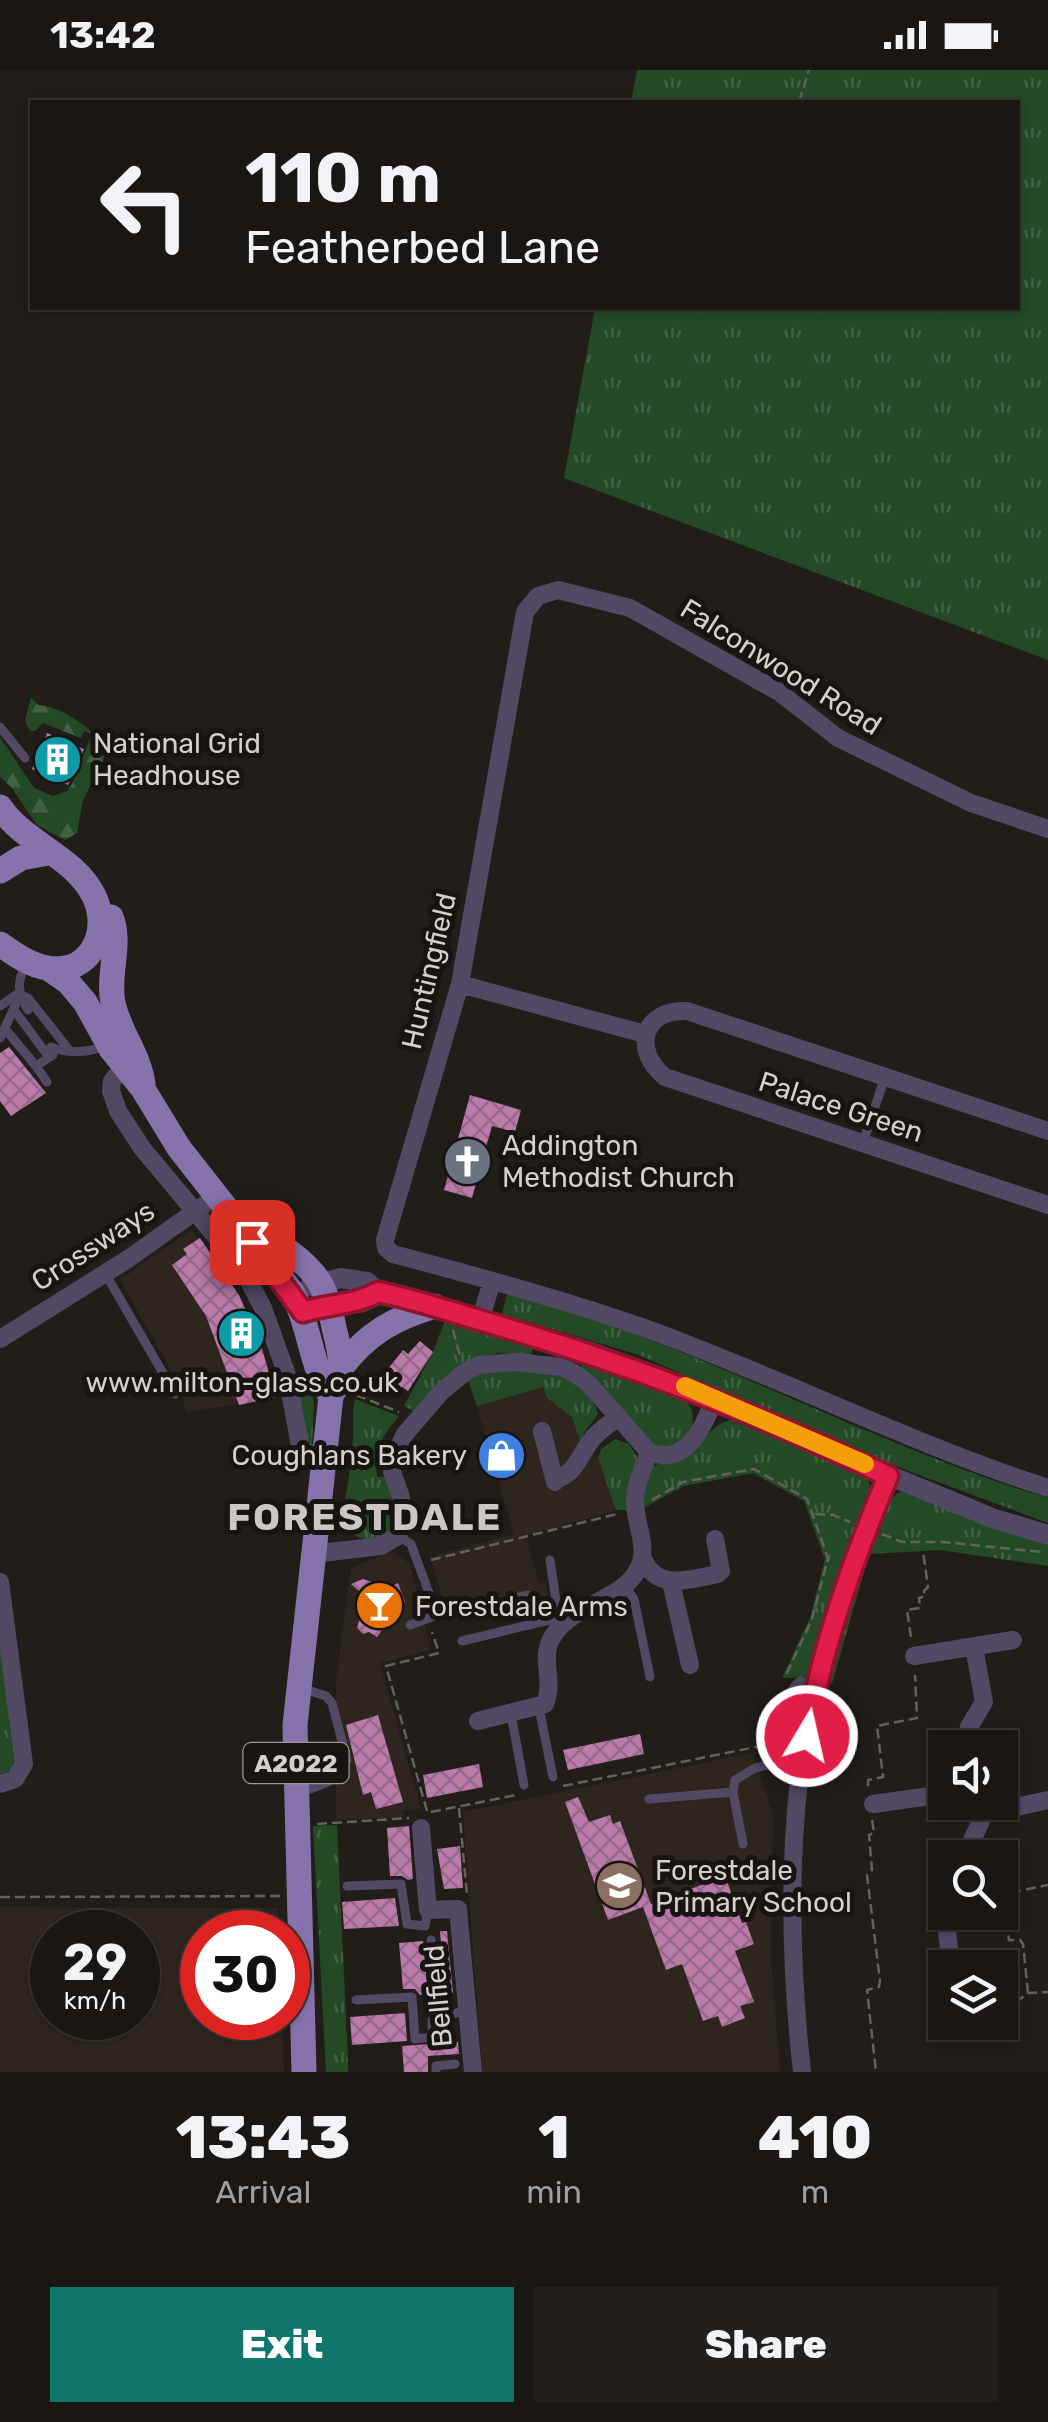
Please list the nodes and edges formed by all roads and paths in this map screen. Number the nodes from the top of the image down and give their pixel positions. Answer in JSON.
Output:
{"nodes":[{"id":1,"x":809,"y":70,"type":"edge"},
{"id":2,"x":799,"y":100,"type":"edge"},
{"id":3,"x":538,"y":596,"type":"joint"},
{"id":4,"x":0,"y":727,"type":"edge"},
{"id":5,"x":25,"y":758,"type":"dead end"},
{"id":6,"x":0,"y":807,"type":"edge"},
{"id":7,"x":1048,"y":829,"type":"edge"},
{"id":8,"x":48,"y":853,"type":"junction"},
{"id":9,"x":0,"y":871,"type":"edge"},
{"id":10,"x":92,"y":893,"type":"junction"},
{"id":11,"x":0,"y":944,"type":"edge"},
{"id":12,"x":38,"y":965,"type":"junction"},
{"id":13,"x":0,"y":967,"type":"edge"},
{"id":14,"x":460,"y":984,"type":"junction"},
{"id":15,"x":20,"y":994,"type":"junction"},
{"id":16,"x":0,"y":1006,"type":"edge"},
{"id":17,"x":14,"y":1010,"type":"junction"},
{"id":18,"x":28,"y":1010,"type":"dead end"},
{"id":19,"x":3,"y":1034,"type":"edge"},
{"id":20,"x":646,"y":1034,"type":"junction"},
{"id":21,"x":108,"y":1044,"type":"junction"},
{"id":22,"x":57,"y":1051,"type":"junction"},
{"id":23,"x":36,"y":1066,"type":"junction"},
{"id":24,"x":123,"y":1068,"type":"junction"},
{"id":25,"x":886,"y":1077,"type":"junction"},
{"id":26,"x":48,"y":1082,"type":"dead end"},
{"id":27,"x":143,"y":1089,"type":"junction"},
{"id":28,"x":1048,"y":1131,"type":"edge"},
{"id":29,"x":862,"y":1142,"type":"junction"},
{"id":30,"x":206,"y":1203,"type":"junction"},
{"id":31,"x":1048,"y":1205,"type":"edge"},
{"id":32,"x":105,"y":1273,"type":"junction"},
{"id":33,"x":492,"y":1280,"type":"junction"},
{"id":34,"x":311,"y":1298,"type":"junction"},
{"id":35,"x":442,"y":1308,"type":"junction"},
{"id":36,"x":480,"y":1320,"type":"junction"},
{"id":37,"x":0,"y":1339,"type":"edge"},
{"id":38,"x":342,"y":1368,"type":"junction"},
{"id":39,"x":464,"y":1372,"type":"junction"},
{"id":40,"x":174,"y":1394,"type":"dead end"},
{"id":41,"x":341,"y":1394,"type":"junction"},
{"id":42,"x":715,"y":1397,"type":"junction"},
{"id":43,"x":616,"y":1419,"type":"junction"},
{"id":44,"x":417,"y":1420,"type":"junction"},
{"id":45,"x":542,"y":1432,"type":"dead end"},
{"id":46,"x":648,"y":1452,"type":"junction"},
{"id":47,"x":323,"y":1456,"type":"junction"},
{"id":48,"x":888,"y":1476,"type":"junction"},
{"id":49,"x":1048,"y":1488,"type":"edge"},
{"id":50,"x":636,"y":1511,"type":"junction"},
{"id":51,"x":812,"y":1514,"type":"junction"},
{"id":52,"x":1048,"y":1535,"type":"edge"},
{"id":53,"x":398,"y":1536,"type":"junction"},
{"id":54,"x":715,"y":1540,"type":"dead end"},
{"id":55,"x":923,"y":1551,"type":"dead end"},
{"id":56,"x":1048,"y":1553,"type":"edge"},
{"id":57,"x":313,"y":1554,"type":"junction"},
{"id":58,"x":644,"y":1558,"type":"junction"},
{"id":59,"x":550,"y":1560,"type":"dead end"},
{"id":60,"x":418,"y":1563,"type":"junction"},
{"id":61,"x":0,"y":1582,"type":"edge"},
{"id":62,"x":670,"y":1582,"type":"junction"},
{"id":63,"x":624,"y":1586,"type":"junction"},
{"id":64,"x":528,"y":1595,"type":"dead end"},
{"id":65,"x":432,"y":1617,"type":"junction"},
{"id":66,"x":560,"y":1621,"type":"junction"},
{"id":67,"x":410,"y":1624,"type":"dead end"},
{"id":68,"x":462,"y":1640,"type":"dead end"},
{"id":69,"x":1013,"y":1640,"type":"dead end"},
{"id":70,"x":974,"y":1647,"type":"junction"},
{"id":71,"x":914,"y":1656,"type":"junction"},
{"id":72,"x":690,"y":1665,"type":"dead end"},
{"id":73,"x":650,"y":1676,"type":"dead end"},
{"id":74,"x":815,"y":1685,"type":"junction"},
{"id":75,"x":298,"y":1687,"type":"junction"},
{"id":76,"x":792,"y":1687,"type":"junction"},
{"id":77,"x":539,"y":1708,"type":"junction"},
{"id":78,"x":510,"y":1714,"type":"junction"},
{"id":79,"x":478,"y":1721,"type":"dead end"},
{"id":80,"x":967,"y":1730,"type":"edge"},
{"id":81,"x":778,"y":1743,"type":"junction"},
{"id":82,"x":781,"y":1762,"type":"junction"},
{"id":83,"x":799,"y":1771,"type":"junction"},
{"id":84,"x":553,"y":1783,"type":"joint"},
{"id":85,"x":0,"y":1784,"type":"edge"},
{"id":86,"x":524,"y":1785,"type":"dead end"},
{"id":87,"x":734,"y":1792,"type":"junction"},
{"id":88,"x":298,"y":1794,"type":"junction"},
{"id":89,"x":516,"y":1795,"type":"dead end"},
{"id":90,"x":928,"y":1796,"type":"edge"},
{"id":91,"x":650,"y":1799,"type":"dead end"},
{"id":92,"x":1048,"y":1800,"type":"edge"},
{"id":93,"x":1018,"y":1803,"type":"edge"},
{"id":94,"x":872,"y":1804,"type":"junction"},
{"id":95,"x":459,"y":1806,"type":"junction"},
{"id":96,"x":424,"y":1820,"type":"junction"},
{"id":97,"x":298,"y":1824,"type":"junction"},
{"id":98,"x":743,"y":1844,"type":"dead end"},
{"id":99,"x":1048,"y":1885,"type":"edge"},
{"id":100,"x":347,"y":1886,"type":"dead end"},
{"id":101,"x":274,"y":1896,"type":"dead end"},
{"id":102,"x":0,"y":1897,"type":"edge"},
{"id":103,"x":458,"y":1908,"type":"junction"},
{"id":104,"x":428,"y":1910,"type":"junction"},
{"id":105,"x":431,"y":1940,"type":"dead end"},
{"id":106,"x":1048,"y":1992,"type":"edge"},
{"id":107,"x":1028,"y":1993,"type":"junction"},
{"id":108,"x":356,"y":2000,"type":"dead end"},
{"id":109,"x":1018,"y":2000,"type":"edge"},
{"id":110,"x":468,"y":2010,"type":"junction"},
{"id":111,"x":440,"y":2018,"type":"junction"},
{"id":112,"x":455,"y":2064,"type":"dead end"},
{"id":113,"x":304,"y":2072,"type":"edge"},
{"id":114,"x":436,"y":2072,"type":"edge"},
{"id":115,"x":473,"y":2072,"type":"edge"},
{"id":116,"x":802,"y":2072,"type":"edge"},
{"id":117,"x":876,"y":2072,"type":"edge"}],
"edges":[{"from":1,"to":2,"type":"path"},
{"from":3,"to":7,"type":"street","name":"Falconwood Road"},
{"from":3,"to":14,"type":"street","name":"Huntingfield"},
{"from":4,"to":5,"type":"lane"},
{"from":6,"to":8,"type":"main road"},
{"from":8,"to":9,"type":"main road"},
{"from":8,"to":10,"type":"main road"},
{"from":10,"to":12,"type":"main road"},
{"from":10,"to":27,"type":"main road"},
{"from":11,"to":12,"type":"main road"},
{"from":12,"to":13,"type":"main road"},
{"from":12,"to":15,"type":"lane"},
{"from":12,"to":21,"type":"main road"},
{"from":14,"to":20,"type":"street"},
{"from":14,"to":33,"type":"street","name":"Huntingfield"},
{"from":15,"to":16,"type":"lane"},
{"from":15,"to":17,"type":"lane"},
{"from":15,"to":18,"type":"lane"},
{"from":15,"to":22,"type":"lane"},
{"from":17,"to":19,"type":"lane"},
{"from":17,"to":22,"type":"lane"},
{"from":19,"to":23,"type":"lane"},
{"from":20,"to":25,"type":"street","name":"Palace Green"},
{"from":20,"to":29,"type":"street","name":"Palace Green"},
{"from":21,"to":22,"type":"lane"},
{"from":21,"to":24,"type":"main road"},
{"from":22,"to":23,"type":"lane"},
{"from":23,"to":26,"type":"lane"},
{"from":24,"to":27,"type":"main road"},
{"from":24,"to":30,"type":"street"},
{"from":25,"to":28,"type":"street","name":"Palace Green"},
{"from":25,"to":29,"type":"lane"},
{"from":27,"to":30,"type":"main road"},
{"from":29,"to":31,"type":"street","name":"Palace Green"},
{"from":30,"to":32,"type":"street","name":"Crossways"},
{"from":30,"to":34,"type":"main road"},
{"from":30,"to":47,"type":"street"},
{"from":32,"to":37,"type":"street","name":"Crossways"},
{"from":32,"to":40,"type":"lane"},
{"from":33,"to":36,"type":"street"},
{"from":33,"to":49,"type":"street","name":"Huntingfield"},
{"from":34,"to":35,"type":"street"},
{"from":34,"to":38,"type":"main road"},
{"from":34,"to":41,"type":"main road","number":"A2022"},
{"from":35,"to":36,"type":"street"},
{"from":35,"to":38,"type":"main road"},
{"from":35,"to":39,"type":"path"},
{"from":36,"to":42,"type":"street"},
{"from":38,"to":41,"type":"main road","number":"A2022"},
{"from":39,"to":43,"type":"street"},
{"from":39,"to":44,"type":"street"},
{"from":41,"to":44,"type":"path"},
{"from":41,"to":47,"type":"main road","number":"A2022"},
{"from":42,"to":46,"type":"street"},
{"from":42,"to":48,"type":"street"},
{"from":43,"to":45,"type":"street"},
{"from":43,"to":46,"type":"street"},
{"from":44,"to":53,"type":"street"},
{"from":46,"to":50,"type":"street"},
{"from":47,"to":57,"type":"main road","number":"A2022"},
{"from":48,"to":52,"type":"street"},
{"from":48,"to":74,"type":"street"},
{"from":50,"to":51,"type":"path"},
{"from":50,"to":58,"type":"street"},
{"from":50,"to":60,"type":"path"},
{"from":51,"to":56,"type":"path","bridge":true},
{"from":51,"to":76,"type":"path"},
{"from":53,"to":57,"type":"street"},
{"from":53,"to":60,"type":"lane"},
{"from":54,"to":62,"type":"street"},
{"from":55,"to":71,"type":"path"},
{"from":57,"to":75,"type":"main road","number":"A2022"},
{"from":58,"to":62,"type":"street"},
{"from":58,"to":63,"type":"street"},
{"from":59,"to":66,"type":"lane"},
{"from":60,"to":65,"type":"lane"},
{"from":61,"to":85,"type":"street"},
{"from":62,"to":72,"type":"street"},
{"from":63,"to":66,"type":"street"},
{"from":63,"to":73,"type":"lane"},
{"from":64,"to":65,"type":"lane"},
{"from":65,"to":67,"type":"lane"},
{"from":65,"to":96,"type":"path"},
{"from":66,"to":68,"type":"lane"},
{"from":66,"to":77,"type":"street"},
{"from":69,"to":70,"type":"street"},
{"from":70,"to":71,"type":"street"},
{"from":70,"to":80,"type":"street"},
{"from":71,"to":94,"type":"path"},
{"from":74,"to":76,"type":"lane"},
{"from":74,"to":83,"type":"street"},
{"from":75,"to":88,"type":"main road","number":"A2022"},
{"from":75,"to":88,"type":"lane"},
{"from":76,"to":81,"type":"lane"},
{"from":77,"to":78,"type":"street"},
{"from":77,"to":84,"type":"lane"},
{"from":78,"to":79,"type":"street"},
{"from":78,"to":86,"type":"lane"},
{"from":81,"to":82,"type":"lane"},
{"from":81,"to":84,"type":"path"},
{"from":82,"to":83,"type":"lane"},
{"from":82,"to":87,"type":"lane"},
{"from":83,"to":116,"type":"street"},
{"from":87,"to":91,"type":"lane"},
{"from":87,"to":98,"type":"lane"},
{"from":88,"to":97,"type":"main road","number":"A2022"},
{"from":89,"to":95,"type":"path"},
{"from":90,"to":94,"type":"street"},
{"from":92,"to":93,"type":"street"},
{"from":94,"to":117,"type":"path"},
{"from":95,"to":96,"type":"path"},
{"from":95,"to":103,"type":"path"},
{"from":96,"to":97,"type":"path"},
{"from":96,"to":104,"type":"street","name":"Bellfield"},
{"from":97,"to":113,"type":"main road","number":"A2022"},
{"from":99,"to":107,"type":"path"},
{"from":100,"to":104,"type":"lane"},
{"from":101,"to":102,"type":"path"},
{"from":103,"to":104,"type":"street","name":"Bellfield"},
{"from":103,"to":110,"type":"street","name":"Bellfield"},
{"from":105,"to":111,"type":"lane"},
{"from":106,"to":107,"type":"path"},
{"from":107,"to":109,"type":"path"},
{"from":108,"to":111,"type":"lane"},
{"from":110,"to":111,"type":"lane"},
{"from":110,"to":115,"type":"street","name":"Bellfield"},
{"from":112,"to":114,"type":"lane"}]}
